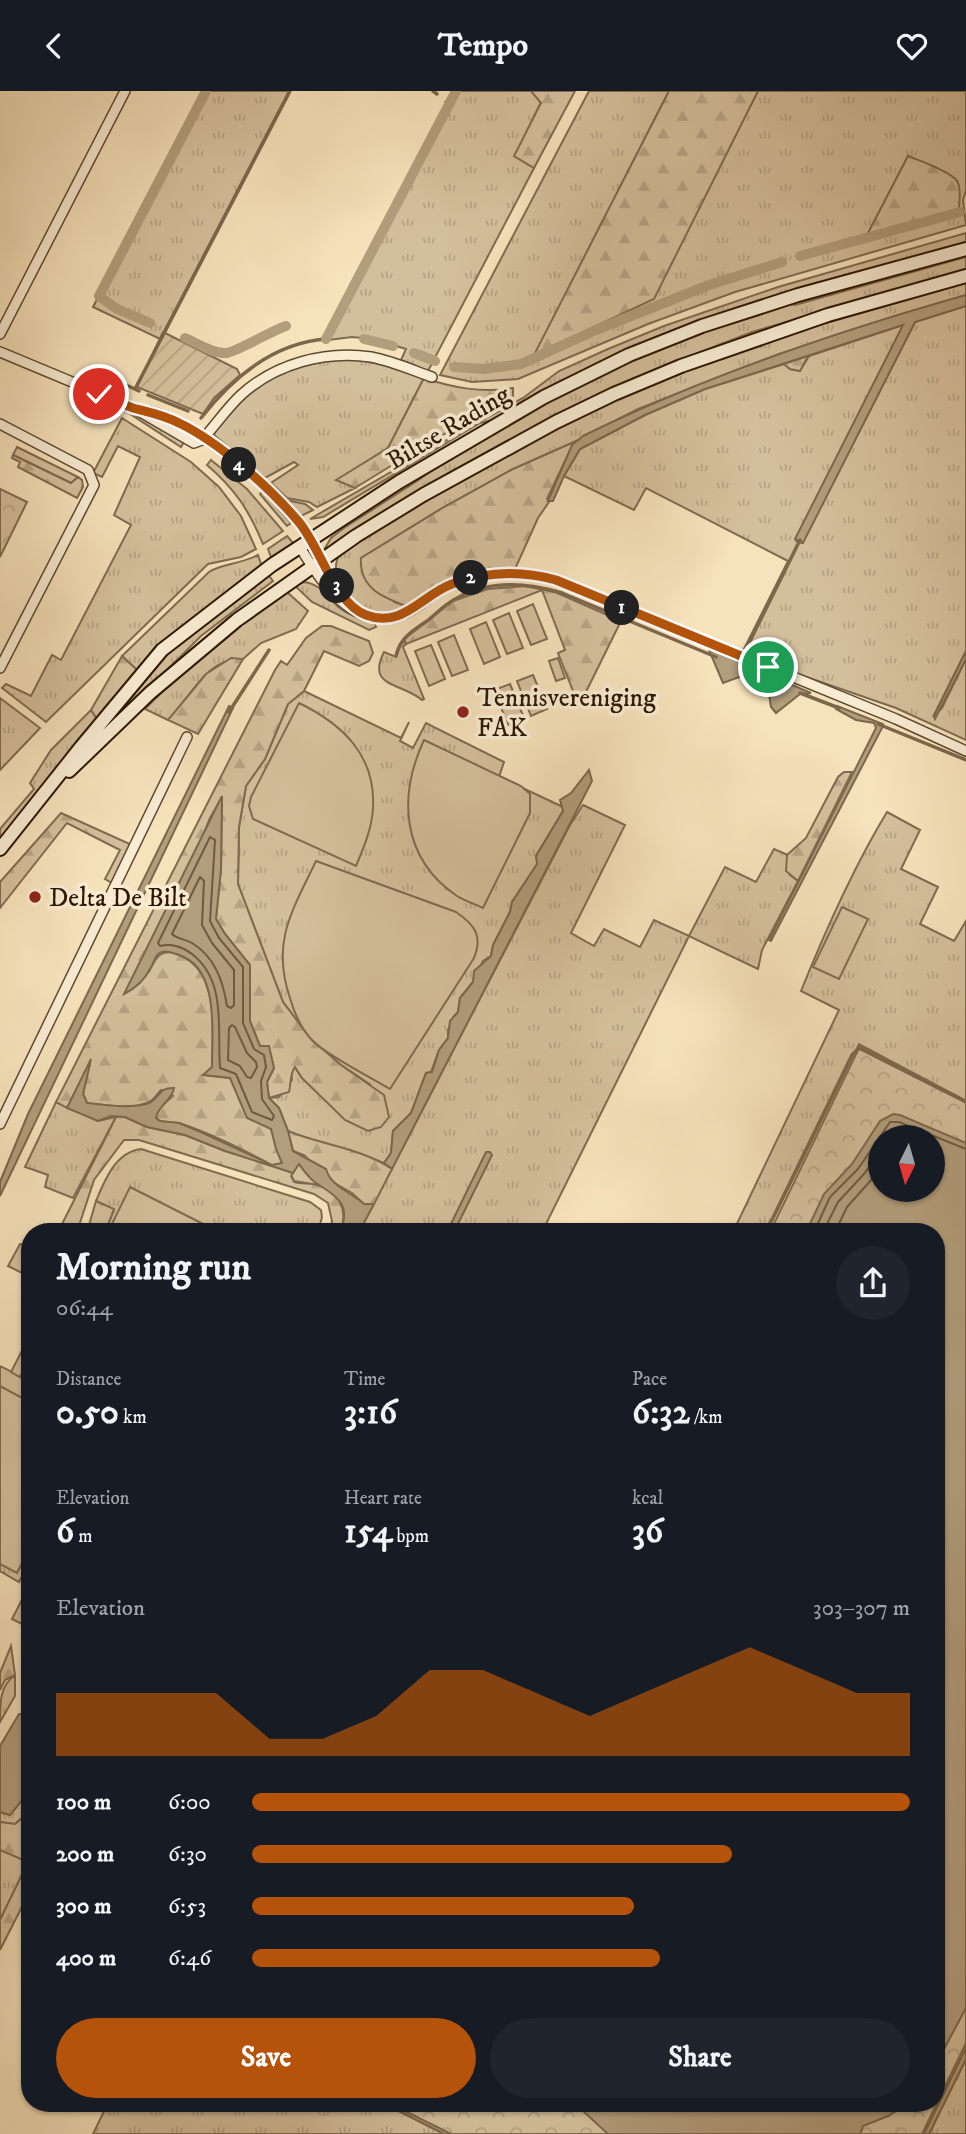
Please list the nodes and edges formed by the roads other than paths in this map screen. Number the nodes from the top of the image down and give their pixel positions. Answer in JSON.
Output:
{"nodes":[{"id":1,"x":125,"y":91,"type":"edge"},
{"id":2,"x":966,"y":250,"type":"edge"},
{"id":3,"x":966,"y":276,"type":"edge"},
{"id":4,"x":0,"y":334,"type":"edge"},
{"id":5,"x":0,"y":352,"type":"edge"},
{"id":6,"x":432,"y":377,"type":"dead end"},
{"id":7,"x":0,"y":424,"type":"edge"},
{"id":8,"x":206,"y":435,"type":"junction"},
{"id":9,"x":305,"y":543,"type":"junction"},
{"id":10,"x":317,"y":563,"type":"junction"},
{"id":11,"x":0,"y":668,"type":"edge"},
{"id":12,"x":187,"y":737,"type":"dead end"},
{"id":13,"x":966,"y":751,"type":"edge"},
{"id":14,"x":46,"y":793,"type":"junction"},
{"id":15,"x":0,"y":849,"type":"edge"},
{"id":16,"x":0,"y":1124,"type":"edge"}],
"edges":[{"from":1,"to":4,"type":"street"},
{"from":2,"to":9,"type":"main road","name":"Biltse Rading"},
{"from":3,"to":10,"type":"main road","name":"Biltse Rading"},
{"from":5,"to":8,"type":"street"},
{"from":6,"to":8,"type":"street","name":"Biltse Rading"},
{"from":7,"to":11,"type":"street"},
{"from":8,"to":9,"type":"street"},
{"from":9,"to":10,"type":"street"},
{"from":9,"to":14,"type":"main road","name":"Biltse Rading"},
{"from":10,"to":13,"type":"street"},
{"from":10,"to":14,"type":"main road","name":"Biltse Rading"},
{"from":12,"to":16,"type":"street"},
{"from":14,"to":15,"type":"main road","name":"Biltse Rading"}]}
